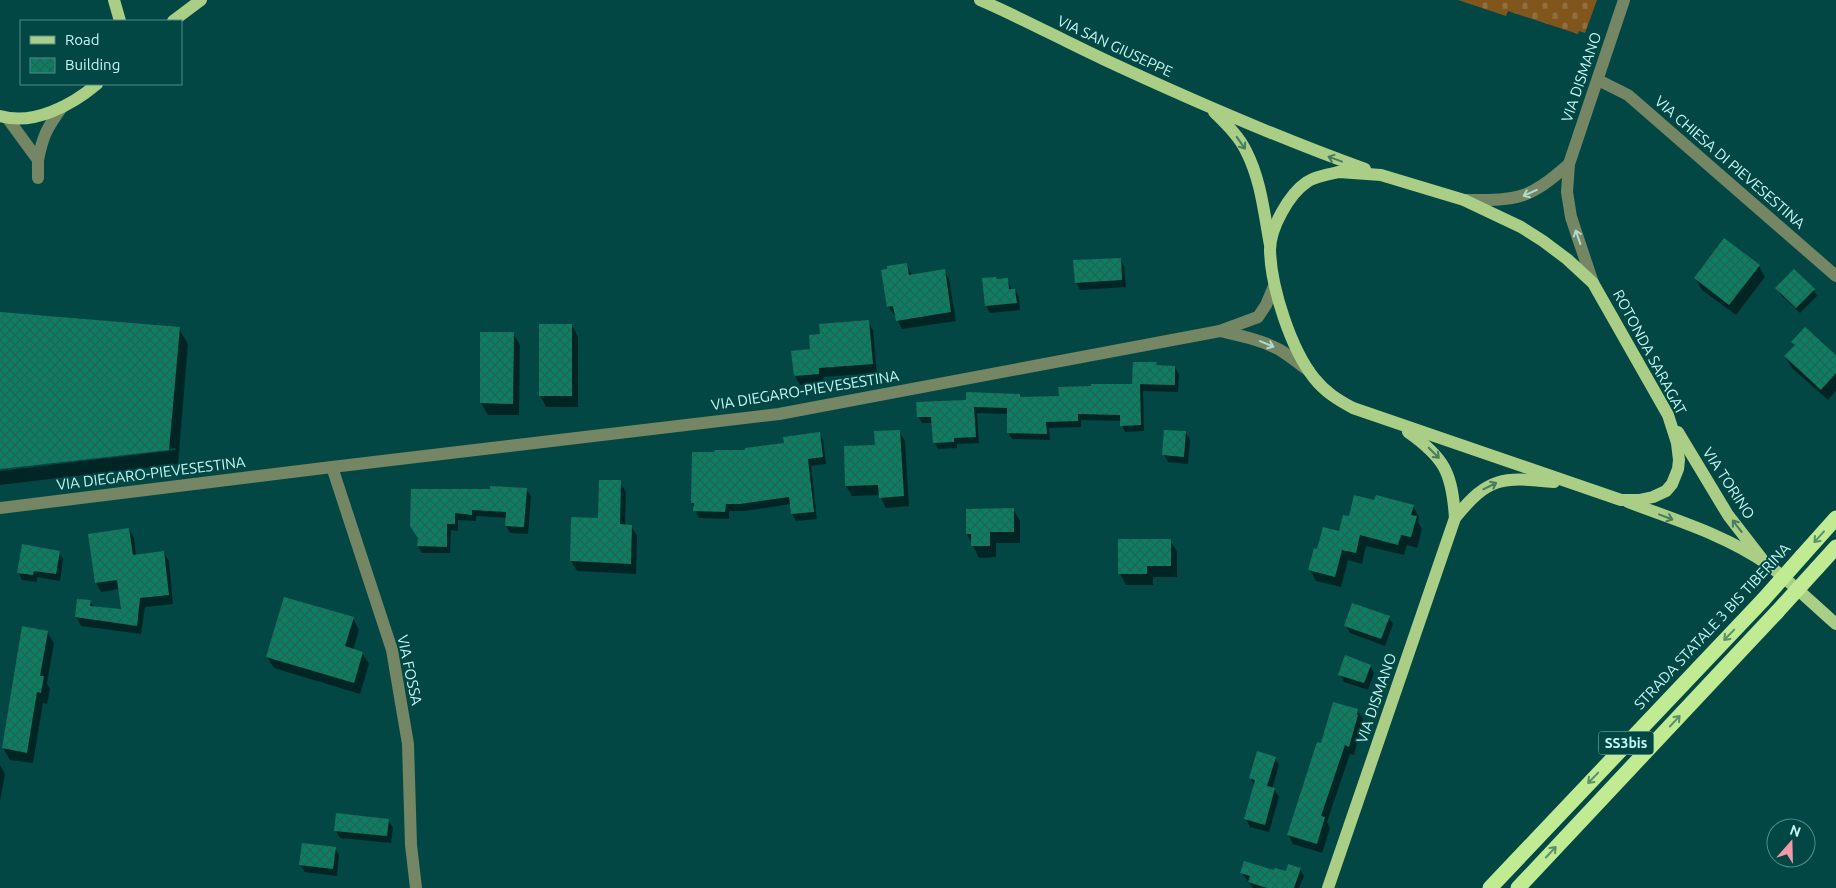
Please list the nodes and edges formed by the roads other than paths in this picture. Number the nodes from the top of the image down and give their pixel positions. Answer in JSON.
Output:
{"nodes":[{"id":1,"x":114,"y":0,"type":"edge"},
{"id":2,"x":201,"y":0,"type":"edge"},
{"id":3,"x":980,"y":0,"type":"edge"},
{"id":4,"x":1624,"y":0,"type":"edge"},
{"id":5,"x":989,"y":3,"type":"edge"},
{"id":6,"x":120,"y":20,"type":"edge"},
{"id":7,"x":174,"y":20,"type":"edge"},
{"id":8,"x":1598,"y":80,"type":"junction"},
{"id":9,"x":96,"y":85,"type":"edge"},
{"id":10,"x":62,"y":107,"type":"junction"},
{"id":11,"x":1209,"y":107,"type":"junction"},
{"id":12,"x":3,"y":118,"type":"edge"},
{"id":13,"x":38,"y":160,"type":"junction"},
{"id":14,"x":1569,"y":164,"type":"junction"},
{"id":15,"x":1381,"y":175,"type":"junction"},
{"id":16,"x":38,"y":178,"type":"dead end"},
{"id":17,"x":1464,"y":200,"type":"junction"},
{"id":18,"x":1270,"y":248,"type":"junction"},
{"id":19,"x":1836,"y":276,"type":"edge"},
{"id":20,"x":1594,"y":283,"type":"junction"},
{"id":21,"x":1274,"y":286,"type":"junction"},
{"id":22,"x":1220,"y":331,"type":"junction"},
{"id":23,"x":1309,"y":371,"type":"junction"},
{"id":24,"x":1668,"y":416,"type":"junction"},
{"id":25,"x":1395,"y":424,"type":"junction"},
{"id":26,"x":332,"y":467,"type":"junction"},
{"id":27,"x":1577,"y":484,"type":"junction"},
{"id":28,"x":1621,"y":500,"type":"junction"},
{"id":29,"x":0,"y":508,"type":"edge"},
{"id":30,"x":1455,"y":518,"type":"junction"},
{"id":31,"x":1836,"y":518,"type":"edge"},
{"id":32,"x":1836,"y":547,"type":"edge"},
{"id":33,"x":1767,"y":564,"type":"junction"},
{"id":34,"x":1836,"y":624,"type":"edge"},
{"id":35,"x":416,"y":888,"type":"edge"},
{"id":36,"x":1328,"y":888,"type":"edge"},
{"id":37,"x":1490,"y":888,"type":"edge"},
{"id":38,"x":1518,"y":888,"type":"edge"}],
"edges":[{"from":1,"to":6,"type":"main road"},
{"from":2,"to":7,"type":"main road"},
{"from":3,"to":5,"type":"main road","name":"VIA SAN GIUSEPPE"},
{"from":4,"to":8,"type":"street","name":"VIA DISMANO"},
{"from":5,"to":11,"type":"main road","name":"VIA SAN GIUSEPPE"},
{"from":8,"to":14,"type":"street","name":"VIA DISMANO"},
{"from":8,"to":19,"type":"street","name":"VIA CHIESA DI PIEVESESTINA"},
{"from":9,"to":10,"type":"main road"},
{"from":10,"to":12,"type":"main road"},
{"from":10,"to":13,"type":"street"},
{"from":15,"to":11,"type":"main road","name":"VIA SAN GIUSEPPE","one_way":true},
{"from":11,"to":18,"type":"main road","name":"VIA SAN GIUSEPPE","one_way":true},
{"from":12,"to":13,"type":"street"},
{"from":13,"to":16,"type":"street"},
{"from":14,"to":17,"type":"street","one_way":true},
{"from":20,"to":14,"type":"street","name":"VIA DISMANO","one_way":true},
{"from":15,"to":17,"type":"main road","name":"ROTONDA SARAGAT"},
{"from":15,"to":18,"type":"main road","name":"ROTONDA SARAGAT"},
{"from":17,"to":20,"type":"main road","name":"ROTONDA SARAGAT"},
{"from":18,"to":21,"type":"main road","name":"ROTONDA SARAGAT"},
{"from":20,"to":24,"type":"main road","name":"ROTONDA SARAGAT"},
{"from":21,"to":22,"type":"street","name":"VIA DIEGARO-PIEVESESTINA"},
{"from":21,"to":23,"type":"main road","name":"ROTONDA SARAGAT"},
{"from":22,"to":23,"type":"street","name":"VIA DIEGARO-PIEVESESTINA","one_way":true},
{"from":22,"to":26,"type":"street","name":"VIA DIEGARO-PIEVESESTINA"},
{"from":23,"to":25,"type":"main road","name":"ROTONDA SARAGAT"},
{"from":24,"to":28,"type":"main road","name":"ROTONDA SARAGAT"},
{"from":33,"to":24,"type":"main road","name":"VIA TORINO","one_way":true},
{"from":25,"to":27,"type":"main road","name":"ROTONDA SARAGAT"},
{"from":25,"to":30,"type":"main road","name":"VIA DISMANO","one_way":true},
{"from":26,"to":29,"type":"street","name":"VIA DIEGARO-PIEVESESTINA"},
{"from":26,"to":35,"type":"street","name":"VIA FOSSA"},
{"from":27,"to":28,"type":"main road","name":"ROTONDA SARAGAT"},
{"from":30,"to":27,"type":"main road","name":"VIA DISMANO","one_way":true},
{"from":28,"to":33,"type":"main road","name":"VIA TORINO","one_way":true},
{"from":30,"to":36,"type":"main road","name":"VIA DISMANO"},
{"from":31,"to":37,"type":"highway","name":"STRADA STATALE 3 BIS TIBERINA","number":"SS3bis","one_way":true,"bridge":true},
{"from":38,"to":32,"type":"highway","number":"SS3bis","one_way":true,"bridge":true},
{"from":33,"to":34,"type":"main road","name":"VIA TORINO"}]}
